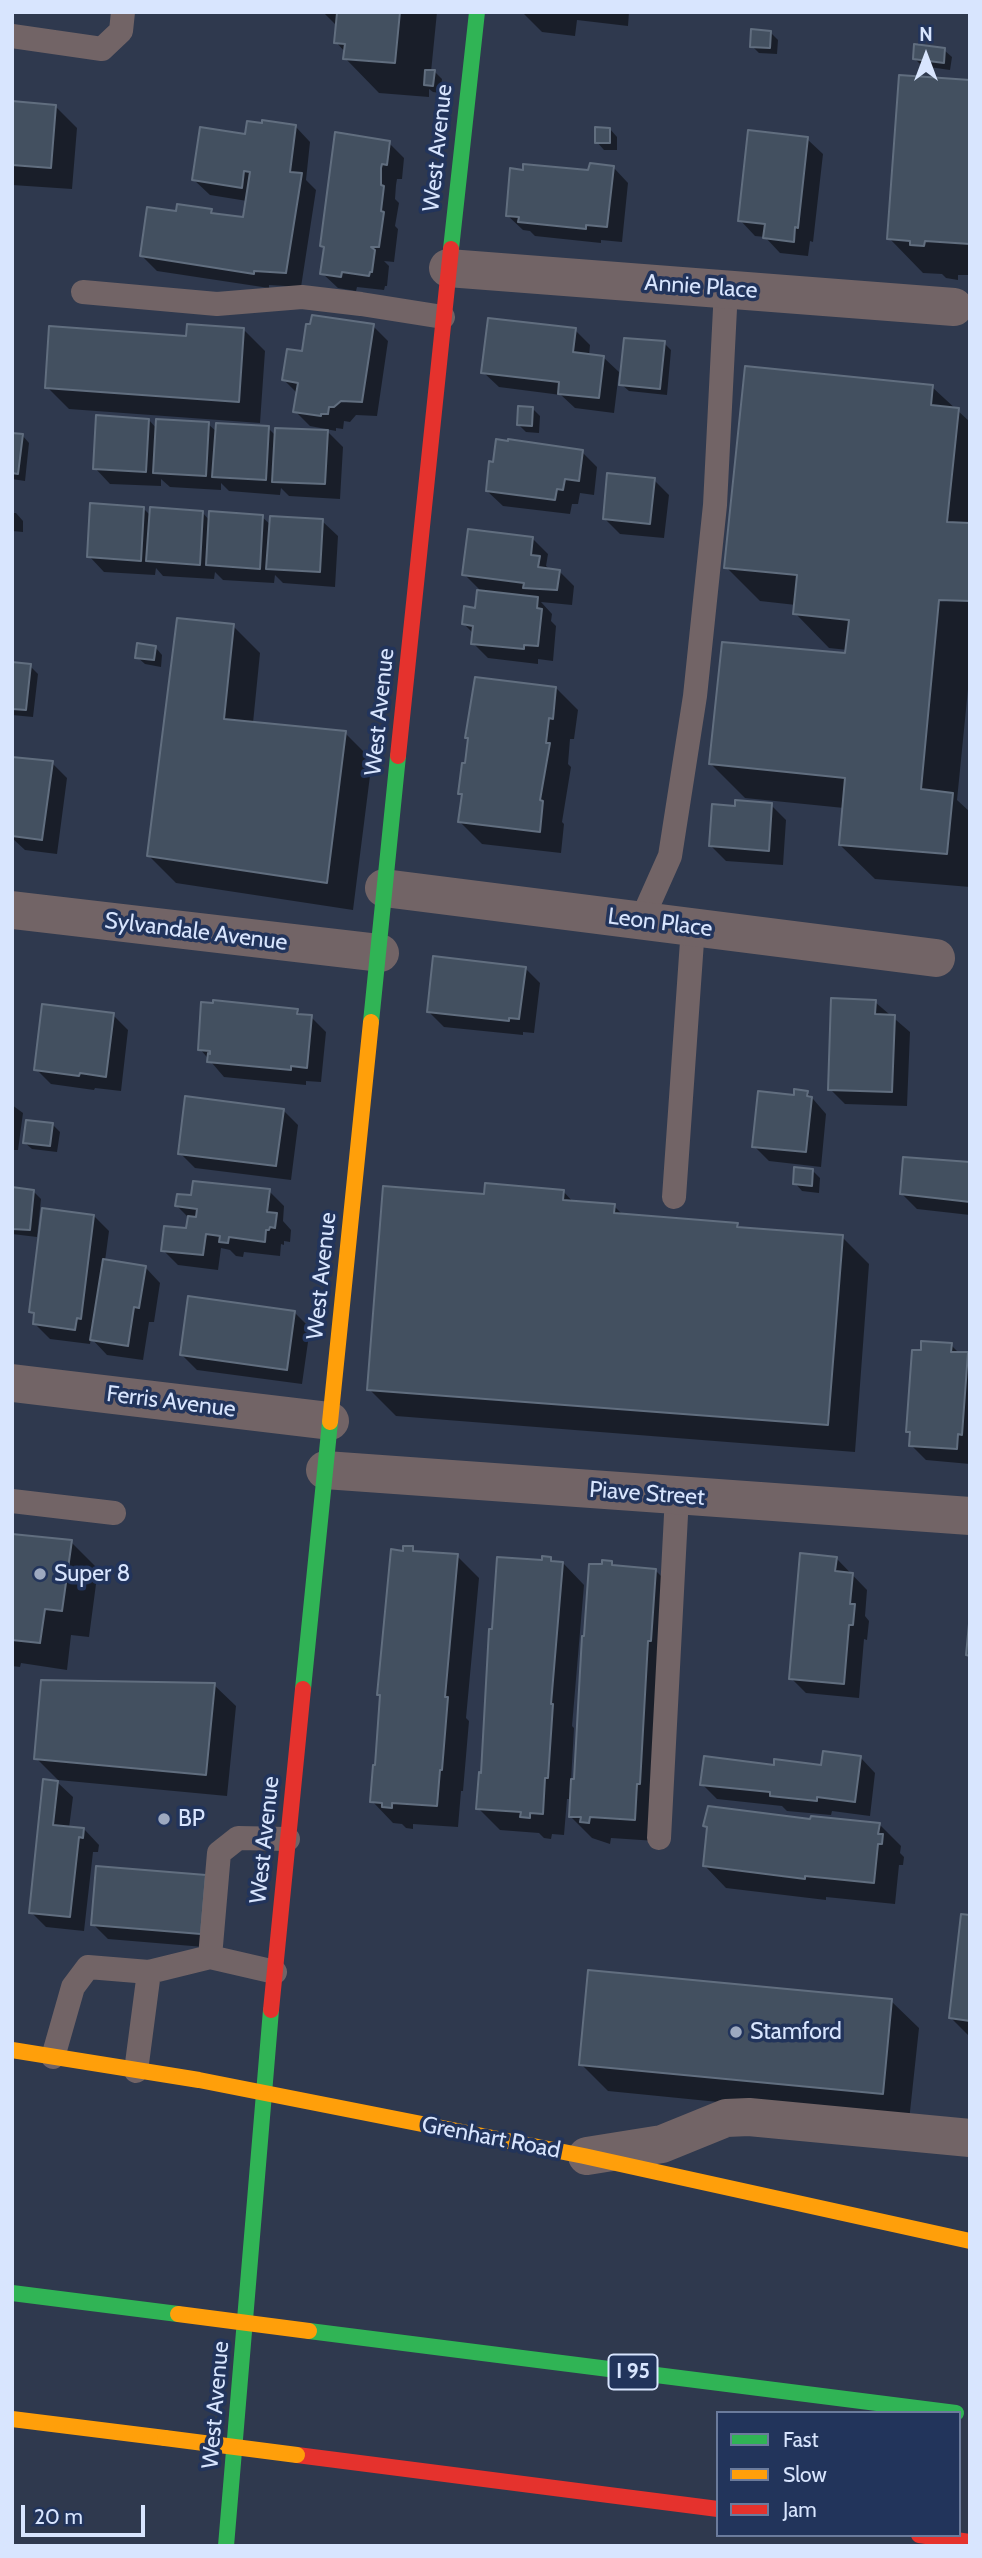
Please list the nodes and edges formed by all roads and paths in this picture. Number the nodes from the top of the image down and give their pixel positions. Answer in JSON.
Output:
{"nodes":[{"id":1,"x":123,"y":12,"type":"edge"},
{"id":2,"x":477,"y":12,"type":"edge"},
{"id":3,"x":12,"y":36,"type":"edge"},
{"id":4,"x":448,"y":268,"type":"junction"},
{"id":5,"x":726,"y":289,"type":"junction"},
{"id":6,"x":83,"y":292,"type":"dead end"},
{"id":7,"x":954,"y":307,"type":"dead end"},
{"id":8,"x":443,"y":317,"type":"junction"},
{"id":9,"x":384,"y":888,"type":"junction"},
{"id":10,"x":12,"y":910,"type":"edge"},
{"id":11,"x":641,"y":921,"type":"junction"},
{"id":12,"x":693,"y":927,"type":"junction"},
{"id":13,"x":380,"y":953,"type":"junction"},
{"id":14,"x":936,"y":958,"type":"dead end"},
{"id":15,"x":674,"y":1197,"type":"dead end"},
{"id":16,"x":12,"y":1382,"type":"edge"},
{"id":17,"x":330,"y":1421,"type":"junction"},
{"id":18,"x":325,"y":1470,"type":"junction"},
{"id":19,"x":677,"y":1496,"type":"junction"},
{"id":20,"x":12,"y":1501,"type":"edge"},
{"id":21,"x":114,"y":1513,"type":"dead end"},
{"id":22,"x":970,"y":1516,"type":"edge"},
{"id":23,"x":659,"y":1838,"type":"dead end"},
{"id":24,"x":288,"y":1839,"type":"junction"},
{"id":25,"x":210,"y":1957,"type":"junction"},
{"id":26,"x":149,"y":1972,"type":"junction"},
{"id":27,"x":275,"y":1972,"type":"junction"},
{"id":28,"x":12,"y":2050,"type":"edge"},
{"id":29,"x":54,"y":2057,"type":"junction"},
{"id":30,"x":136,"y":2071,"type":"junction"},
{"id":31,"x":262,"y":2094,"type":"junction"},
{"id":32,"x":970,"y":2138,"type":"edge"},
{"id":33,"x":584,"y":2156,"type":"junction"},
{"id":34,"x":970,"y":2241,"type":"edge"},
{"id":35,"x":12,"y":2293,"type":"edge"},
{"id":36,"x":942,"y":2411,"type":"edge"},
{"id":37,"x":12,"y":2419,"type":"edge"},
{"id":38,"x":716,"y":2509,"type":"edge"},
{"id":39,"x":934,"y":2537,"type":"edge"},
{"id":40,"x":970,"y":2542,"type":"edge"},
{"id":41,"x":226,"y":2546,"type":"edge"}],
"edges":[{"from":1,"to":3,"type":"lane"},
{"from":2,"to":4,"type":"main road","name":"West Avenue"},
{"from":4,"to":5,"type":"street","name":"Annie Place"},
{"from":4,"to":8,"type":"main road","name":"West Avenue"},
{"from":5,"to":7,"type":"street","name":"Annie Place"},
{"from":5,"to":11,"type":"lane"},
{"from":6,"to":8,"type":"lane"},
{"from":8,"to":9,"type":"main road","name":"West Avenue"},
{"from":9,"to":11,"type":"street","name":"Leon Place"},
{"from":9,"to":13,"type":"main road","name":"West Avenue"},
{"from":10,"to":13,"type":"street","name":"Sylvandale Avenue"},
{"from":11,"to":12,"type":"street","name":"Leon Place"},
{"from":12,"to":14,"type":"street","name":"Leon Place"},
{"from":12,"to":15,"type":"lane"},
{"from":13,"to":17,"type":"main road","name":"West Avenue"},
{"from":16,"to":17,"type":"street","name":"Ferris Avenue"},
{"from":17,"to":18,"type":"main road","name":"West Avenue"},
{"from":18,"to":19,"type":"street","name":"Piave Street"},
{"from":18,"to":24,"type":"main road","name":"West Avenue"},
{"from":19,"to":22,"type":"street","name":"Piave Street"},
{"from":19,"to":23,"type":"lane"},
{"from":20,"to":21,"type":"lane"},
{"from":24,"to":25,"type":"lane"},
{"from":24,"to":27,"type":"main road","name":"West Avenue"},
{"from":25,"to":26,"type":"lane"},
{"from":25,"to":27,"type":"lane"},
{"from":26,"to":29,"type":"lane"},
{"from":26,"to":30,"type":"lane"},
{"from":27,"to":31,"type":"main road","name":"West Avenue"},
{"from":28,"to":29,"type":"main road","name":"Grenhart Road"},
{"from":29,"to":30,"type":"main road","name":"Grenhart Road"},
{"from":30,"to":31,"type":"main road","name":"Grenhart Road"},
{"from":31,"to":33,"type":"main road","name":"Grenhart Road"},
{"from":31,"to":41,"type":"main road","name":"West Avenue"},
{"from":32,"to":33,"type":"street","name":"Grenhart Road"},
{"from":33,"to":34,"type":"main road"},
{"from":35,"to":36,"type":"main road","number":"I 95","bridge":true},
{"from":37,"to":38,"type":"main road","bridge":true},
{"from":39,"to":40,"type":"main road"}]}
